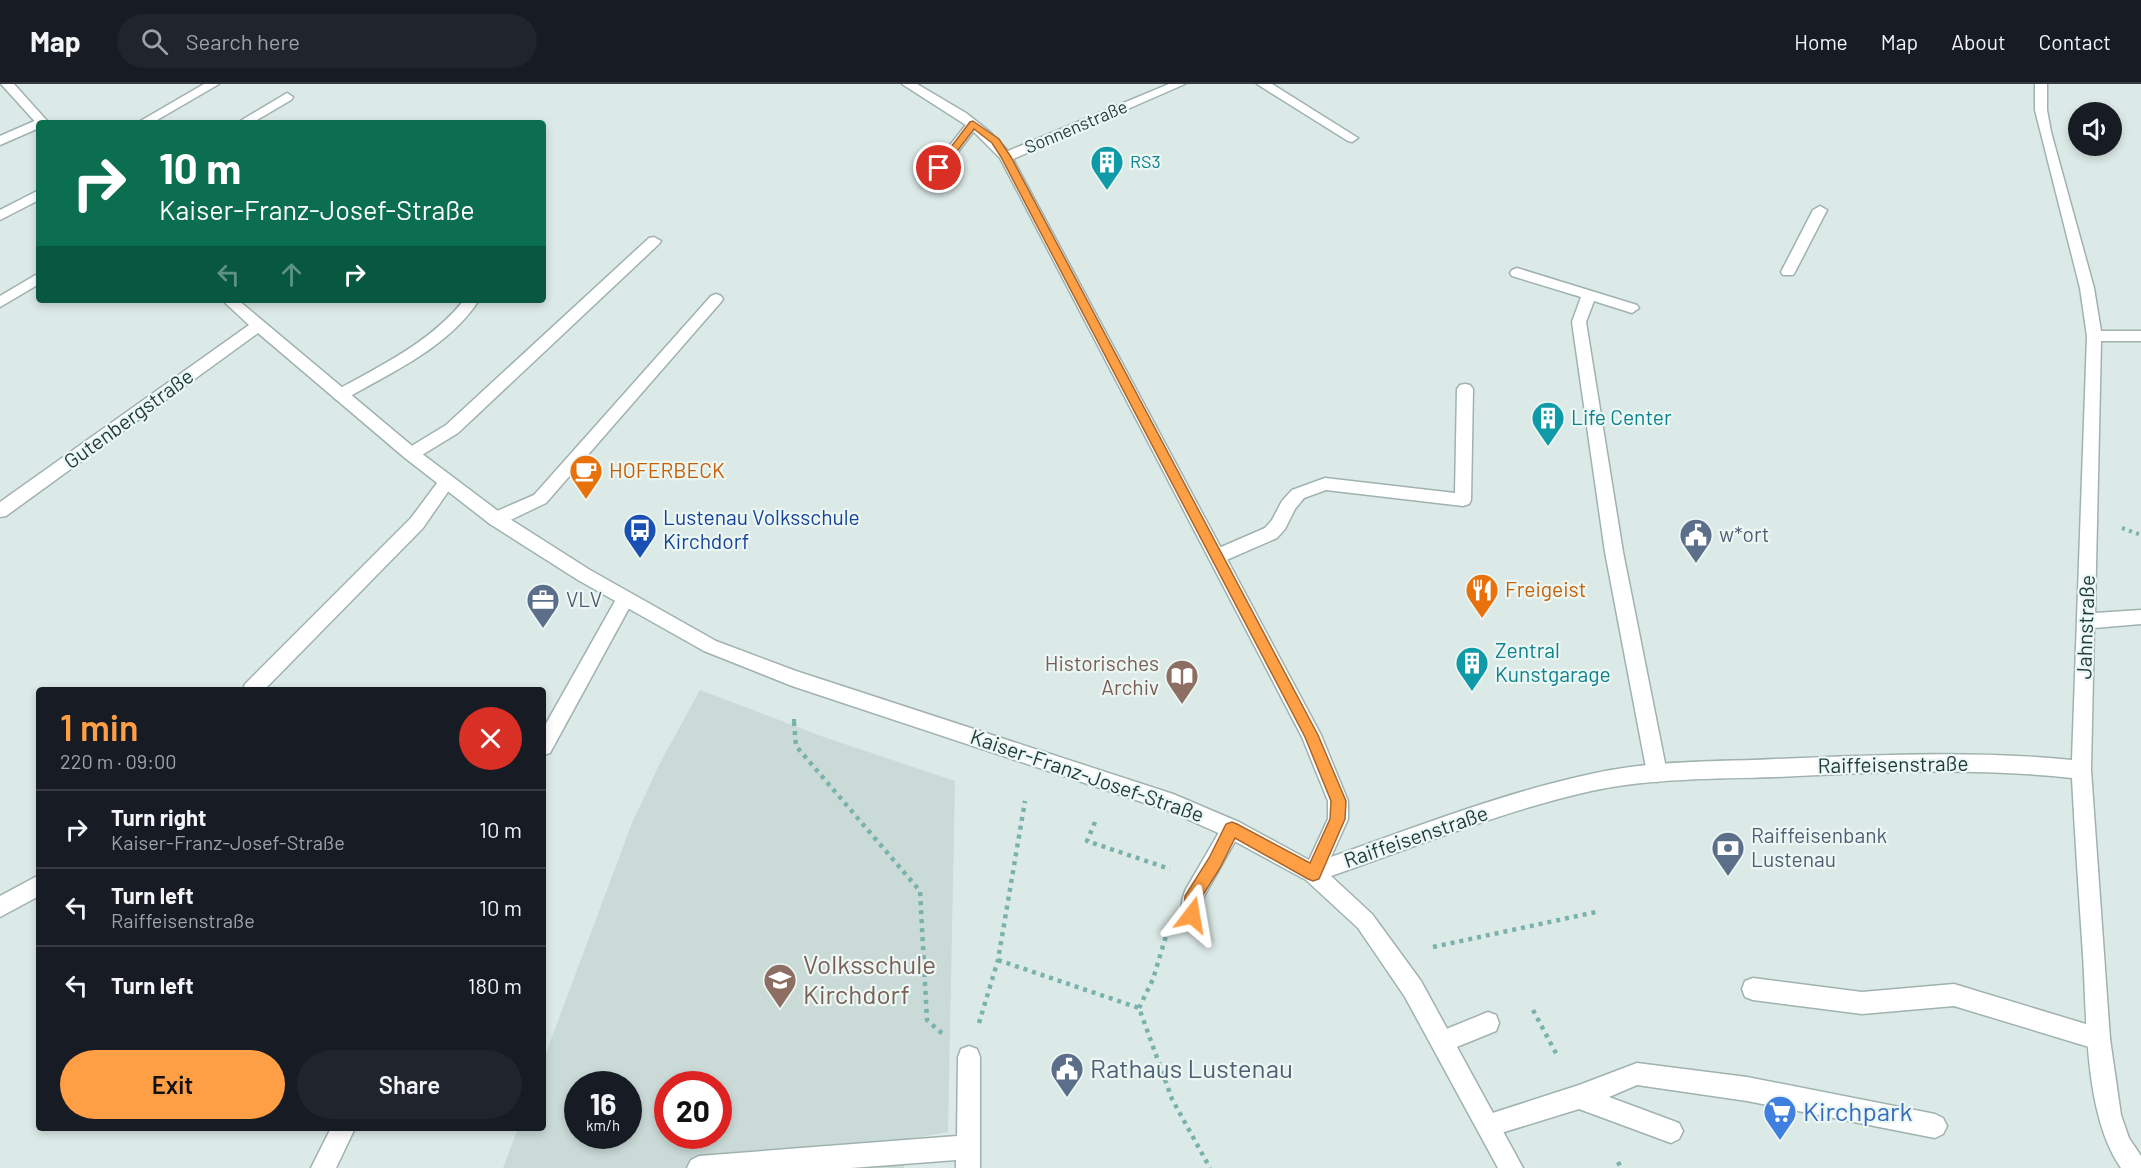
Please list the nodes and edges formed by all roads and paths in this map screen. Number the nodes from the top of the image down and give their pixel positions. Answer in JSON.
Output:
{"nodes":[{"id":1,"x":7,"y":84,"type":"edge"},
{"id":2,"x":213,"y":84,"type":"edge"},
{"id":3,"x":908,"y":84,"type":"edge"},
{"id":4,"x":1179,"y":84,"type":"edge"},
{"id":5,"x":1263,"y":84,"type":"edge"},
{"id":6,"x":2041,"y":84,"type":"edge"},
{"id":7,"x":287,"y":98,"type":"dead end"},
{"id":8,"x":38,"y":120,"type":"edge"},
{"id":9,"x":147,"y":120,"type":"edge"},
{"id":10,"x":248,"y":120,"type":"edge"},
{"id":11,"x":973,"y":124,"type":"junction"},
{"id":12,"x":36,"y":125,"type":"edge"},
{"id":13,"x":1352,"y":138,"type":"dead end"},
{"id":14,"x":0,"y":141,"type":"edge"},
{"id":15,"x":1006,"y":157,"type":"junction"},
{"id":16,"x":928,"y":182,"type":"dead end"},
{"id":17,"x":36,"y":196,"type":"edge"},
{"id":18,"x":1820,"y":210,"type":"dead end"},
{"id":19,"x":0,"y":216,"type":"edge"},
{"id":20,"x":654,"y":241,"type":"dead end"},
{"id":21,"x":1788,"y":272,"type":"dead end"},
{"id":22,"x":1517,"y":273,"type":"dead end"},
{"id":23,"x":36,"y":280,"type":"edge"},
{"id":24,"x":1589,"y":295,"type":"junction"},
{"id":25,"x":716,"y":299,"type":"dead end"},
{"id":26,"x":0,"y":302,"type":"edge"},
{"id":27,"x":232,"y":303,"type":"edge"},
{"id":28,"x":470,"y":303,"type":"edge"},
{"id":29,"x":1632,"y":308,"type":"dead end"},
{"id":30,"x":258,"y":326,"type":"junction"},
{"id":31,"x":2094,"y":336,"type":"junction"},
{"id":32,"x":2141,"y":336,"type":"edge"},
{"id":33,"x":1465,"y":389,"type":"dead end"},
{"id":34,"x":340,"y":395,"type":"junction"},
{"id":35,"x":411,"y":454,"type":"junction"},
{"id":36,"x":446,"y":483,"type":"junction"},
{"id":37,"x":0,"y":511,"type":"edge"},
{"id":38,"x":496,"y":519,"type":"junction"},
{"id":39,"x":1218,"y":556,"type":"junction"},
{"id":40,"x":625,"y":598,"type":"junction"},
{"id":41,"x":2141,"y":617,"type":"edge"},
{"id":42,"x":2087,"y":621,"type":"junction"},
{"id":43,"x":255,"y":687,"type":"edge"},
{"id":44,"x":794,"y":719,"type":"dead end"},
{"id":45,"x":546,"y":742,"type":"edge"},
{"id":46,"x":2081,"y":770,"type":"junction"},
{"id":47,"x":1656,"y":773,"type":"junction"},
{"id":48,"x":1025,"y":801,"type":"dead end"},
{"id":49,"x":1095,"y":822,"type":"dead end"},
{"id":50,"x":1232,"y":829,"type":"junction"},
{"id":51,"x":1173,"y":870,"type":"dead end"},
{"id":52,"x":1313,"y":873,"type":"junction"},
{"id":53,"x":36,"y":887,"type":"edge"},
{"id":54,"x":0,"y":907,"type":"edge"},
{"id":55,"x":1596,"y":912,"type":"dead end"},
{"id":56,"x":1192,"y":915,"type":"dead end"},
{"id":57,"x":1168,"y":927,"type":"dead end"},
{"id":58,"x":1432,"y":946,"type":"dead end"},
{"id":59,"x":998,"y":960,"type":"junction"},
{"id":60,"x":1753,"y":989,"type":"dead end"},
{"id":61,"x":1139,"y":1008,"type":"junction"},
{"id":62,"x":1533,"y":1011,"type":"dead end"},
{"id":63,"x":1488,"y":1023,"type":"dead end"},
{"id":64,"x":2099,"y":1039,"type":"junction"},
{"id":65,"x":1442,"y":1042,"type":"junction"},
{"id":66,"x":1558,"y":1056,"type":"dead end"},
{"id":67,"x":969,"y":1057,"type":"junction"},
{"id":68,"x":1580,"y":1097,"type":"junction"},
{"id":69,"x":1488,"y":1125,"type":"junction"},
{"id":70,"x":1935,"y":1126,"type":"dead end"},
{"id":71,"x":342,"y":1131,"type":"edge"},
{"id":72,"x":1671,"y":1131,"type":"dead end"},
{"id":73,"x":968,"y":1157,"type":"edge"},
{"id":74,"x":1618,"y":1162,"type":"dead end"},
{"id":75,"x":323,"y":1168,"type":"edge"},
{"id":76,"x":699,"y":1168,"type":"edge"},
{"id":77,"x":1210,"y":1168,"type":"edge"},
{"id":78,"x":1511,"y":1168,"type":"edge"},
{"id":79,"x":1621,"y":1168,"type":"edge"},
{"id":80,"x":2135,"y":1168,"type":"edge"}],
"edges":[{"from":1,"to":8,"type":"street"},
{"from":2,"to":9,"type":"street"},
{"from":3,"to":11,"type":"street","name":"Raiffeisenstraße"},
{"from":4,"to":15,"type":"street","name":"Sonnenstraße"},
{"from":5,"to":13,"type":"street"},
{"from":6,"to":31,"type":"street","name":"Jahnstraße"},
{"from":7,"to":10,"type":"street"},
{"from":11,"to":15,"type":"street","name":"Raiffeisenstraße"},
{"from":11,"to":16,"type":"street"},
{"from":12,"to":14,"type":"street"},
{"from":15,"to":39,"type":"street","name":"Raiffeisenstraße"},
{"from":17,"to":19,"type":"street"},
{"from":18,"to":21,"type":"street"},
{"from":20,"to":35,"type":"street"},
{"from":22,"to":24,"type":"street"},
{"from":23,"to":26,"type":"street"},
{"from":24,"to":29,"type":"street"},
{"from":24,"to":47,"type":"street"},
{"from":25,"to":38,"type":"street"},
{"from":27,"to":30,"type":"street","name":"Kaiser-Franz-Josef-Straße"},
{"from":28,"to":34,"type":"street"},
{"from":30,"to":34,"type":"street","name":"Kaiser-Franz-Josef-Straße"},
{"from":30,"to":37,"type":"street","name":"Gutenbergstraße"},
{"from":31,"to":32,"type":"street"},
{"from":31,"to":42,"type":"street","name":"Jahnstraße"},
{"from":33,"to":39,"type":"street"},
{"from":34,"to":35,"type":"street","name":"Kaiser-Franz-Josef-Straße"},
{"from":35,"to":36,"type":"street","name":"Kaiser-Franz-Josef-Straße"},
{"from":36,"to":38,"type":"street","name":"Kaiser-Franz-Josef-Straße"},
{"from":36,"to":43,"type":"street"},
{"from":38,"to":40,"type":"street","name":"Kaiser-Franz-Josef-Straße"},
{"from":39,"to":52,"type":"street","name":"Raiffeisenstraße"},
{"from":40,"to":45,"type":"street"},
{"from":40,"to":50,"type":"street","name":"Kaiser-Franz-Josef-Straße"},
{"from":41,"to":42,"type":"street"},
{"from":42,"to":46,"type":"street","name":"Jahnstraße"},
{"from":44,"to":67,"type":"path"},
{"from":46,"to":47,"type":"street","name":"Raiffeisenstraße"},
{"from":46,"to":64,"type":"street","name":"Jahnstraße"},
{"from":47,"to":52,"type":"street","name":"Raiffeisenstraße"},
{"from":48,"to":59,"type":"path"},
{"from":49,"to":51,"type":"path"},
{"from":50,"to":52,"type":"street","name":"Kaiser-Franz-Josef-Straße"},
{"from":50,"to":56,"type":"street"},
{"from":52,"to":65,"type":"street","name":"Kaiser-Franz-Josef-Straße"},
{"from":53,"to":54,"type":"street"},
{"from":55,"to":58,"type":"path"},
{"from":57,"to":61,"type":"path"},
{"from":59,"to":61,"type":"path"},
{"from":59,"to":67,"type":"path"},
{"from":60,"to":64,"type":"street"},
{"from":61,"to":77,"type":"path"},
{"from":62,"to":66,"type":"path"},
{"from":63,"to":65,"type":"street"},
{"from":64,"to":80,"type":"street","name":"Jahnstraße"},
{"from":65,"to":69,"type":"street","name":"Kaiser-Franz-Josef-Straße"},
{"from":67,"to":73,"type":"street"},
{"from":68,"to":69,"type":"street"},
{"from":68,"to":70,"type":"street"},
{"from":68,"to":72,"type":"street"},
{"from":69,"to":78,"type":"street","name":"Kaiser-Franz-Josef-Straße"},
{"from":71,"to":75,"type":"street"},
{"from":73,"to":76,"type":"street"},
{"from":74,"to":79,"type":"path"}]}
